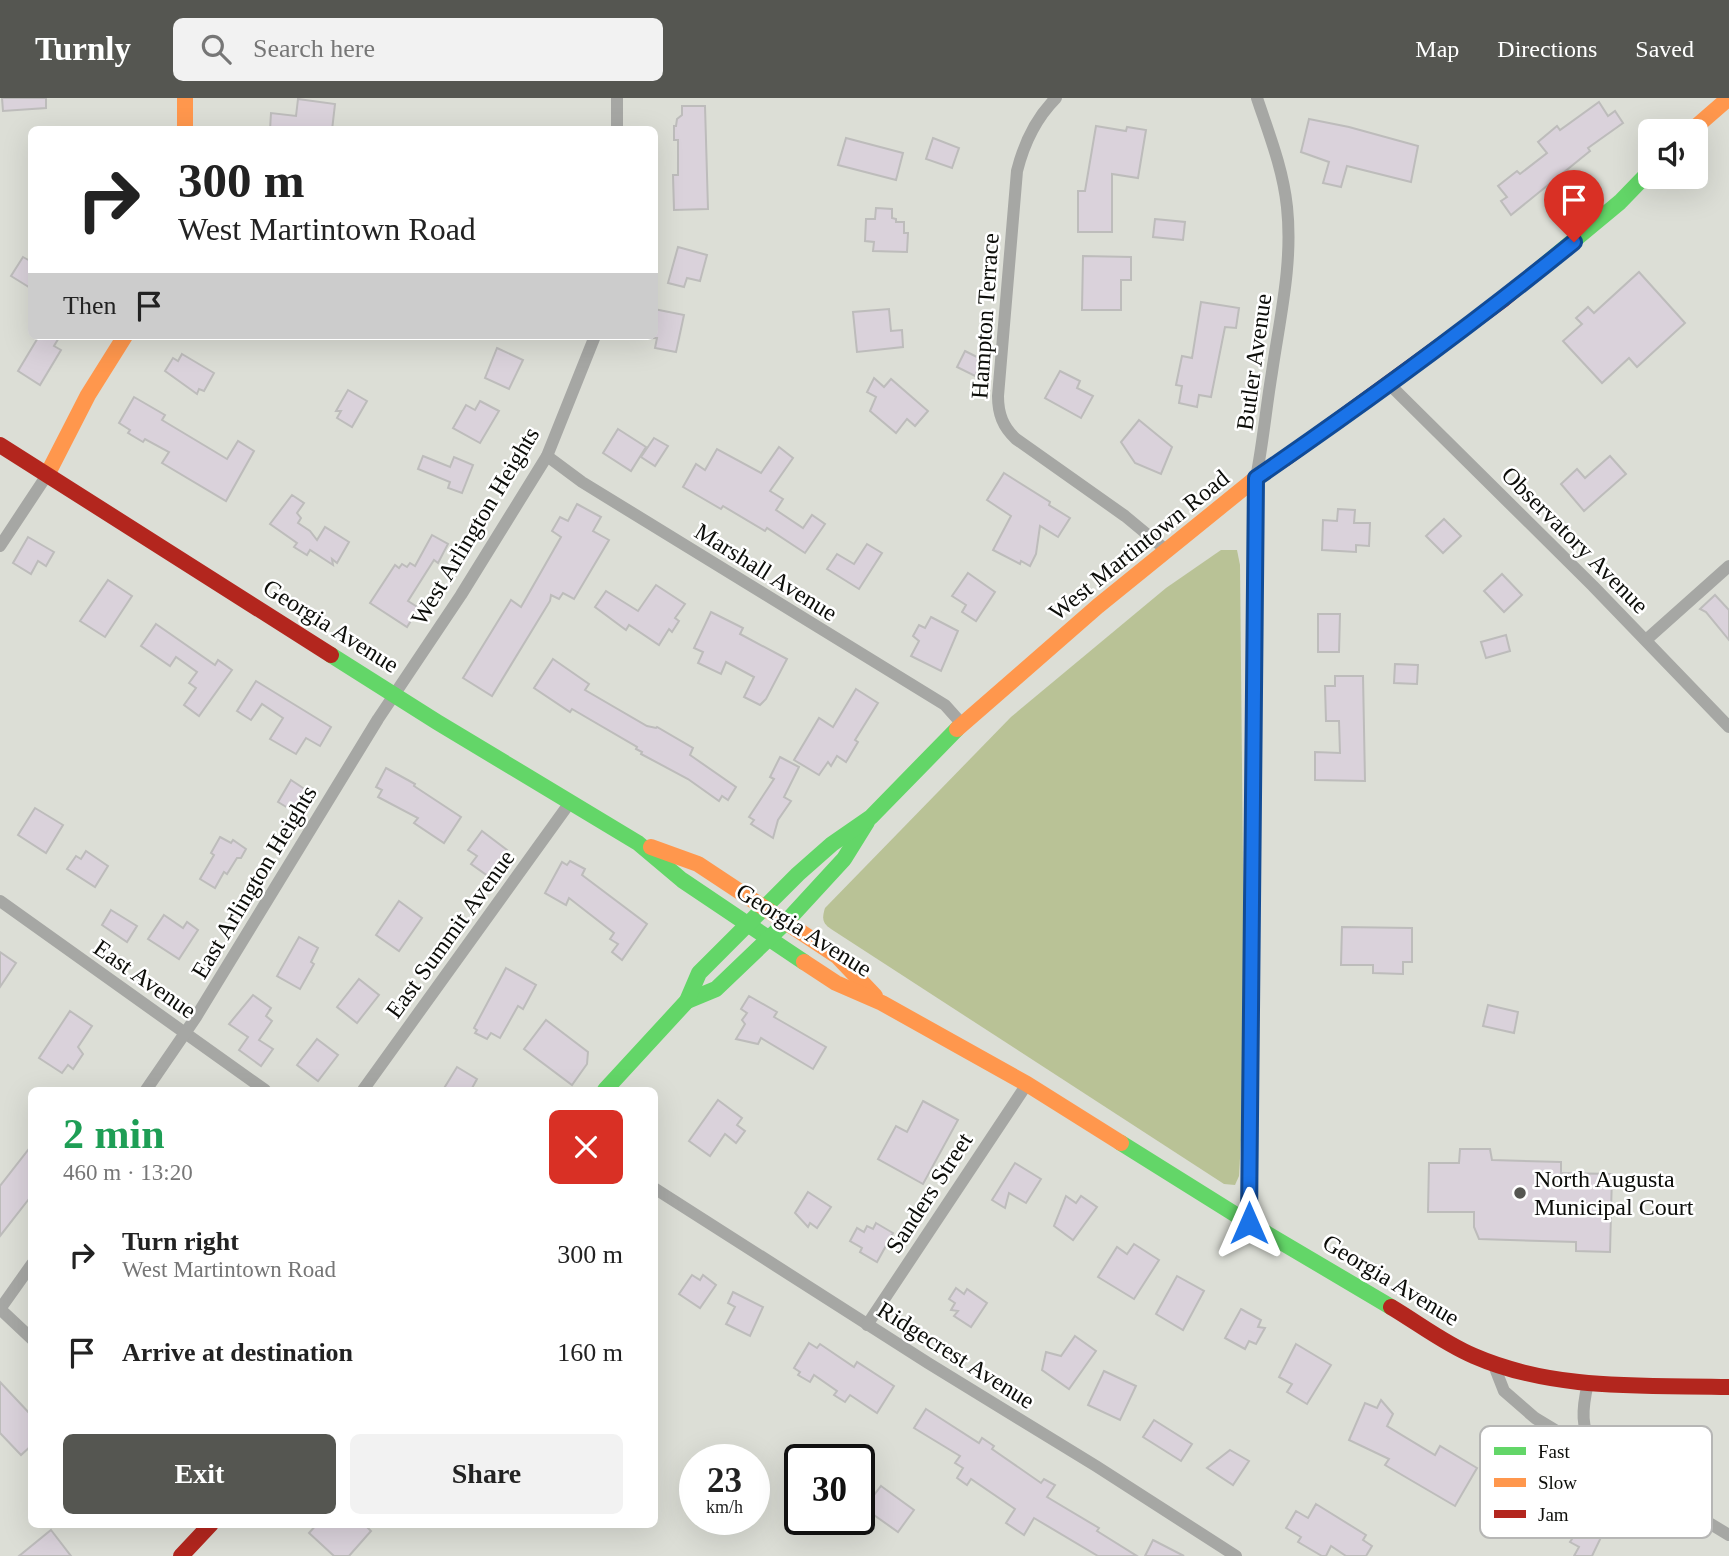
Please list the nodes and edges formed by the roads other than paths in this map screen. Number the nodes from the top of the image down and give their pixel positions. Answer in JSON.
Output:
{"nodes":[{"id":1,"x":185,"y":98,"type":"edge"},
{"id":2,"x":617,"y":98,"type":"edge"},
{"id":3,"x":1055,"y":98,"type":"edge"},
{"id":4,"x":1258,"y":98,"type":"edge"},
{"id":5,"x":1729,"y":98,"type":"edge"},
{"id":6,"x":1705,"y":119,"type":"edge"},
{"id":7,"x":186,"y":126,"type":"edge"},
{"id":8,"x":617,"y":126,"type":"edge"},
{"id":9,"x":1638,"y":183,"type":"edge"},
{"id":10,"x":122,"y":340,"type":"edge"},
{"id":11,"x":593,"y":340,"type":"edge"},
{"id":12,"x":1389,"y":384,"type":"junction"},
{"id":13,"x":0,"y":445,"type":"edge"},
{"id":14,"x":547,"y":456,"type":"junction"},
{"id":15,"x":47,"y":475,"type":"junction"},
{"id":16,"x":1256,"y":478,"type":"junction"},
{"id":17,"x":0,"y":546,"type":"edge"},
{"id":18,"x":1166,"y":550,"type":"junction"},
{"id":19,"x":1729,"y":566,"type":"edge"},
{"id":20,"x":1646,"y":640,"type":"junction"},
{"id":21,"x":396,"y":694,"type":"junction"},
{"id":22,"x":962,"y":724,"type":"junction"},
{"id":23,"x":1729,"y":727,"type":"edge"},
{"id":24,"x":571,"y":802,"type":"junction"},
{"id":25,"x":871,"y":817,"type":"junction"},
{"id":26,"x":638,"y":843,"type":"junction"},
{"id":27,"x":0,"y":901,"type":"edge"},
{"id":28,"x":765,"y":908,"type":"junction"},
{"id":29,"x":786,"y":922,"type":"junction"},
{"id":30,"x":748,"y":924,"type":"junction"},
{"id":31,"x":769,"y":938,"type":"junction"},
{"id":32,"x":687,"y":1001,"type":"junction"},
{"id":33,"x":882,"y":1003,"type":"junction"},
{"id":34,"x":185,"y":1033,"type":"junction"},
{"id":35,"x":1027,"y":1084,"type":"junction"},
{"id":36,"x":148,"y":1087,"type":"edge"},
{"id":37,"x":261,"y":1087,"type":"edge"},
{"id":38,"x":365,"y":1087,"type":"edge"},
{"id":39,"x":608,"y":1087,"type":"edge"},
{"id":40,"x":658,"y":1191,"type":"edge"},
{"id":41,"x":1249,"y":1223,"type":"junction"},
{"id":42,"x":28,"y":1270,"type":"edge"},
{"id":43,"x":0,"y":1309,"type":"edge"},
{"id":44,"x":867,"y":1325,"type":"junction"},
{"id":45,"x":28,"y":1335,"type":"edge"},
{"id":46,"x":1493,"y":1363,"type":"junction"},
{"id":47,"x":1587,"y":1383,"type":"junction"},
{"id":48,"x":1729,"y":1387,"type":"edge"},
{"id":49,"x":1548,"y":1426,"type":"edge"},
{"id":50,"x":1583,"y":1426,"type":"edge"},
{"id":51,"x":1712,"y":1525,"type":"edge"},
{"id":52,"x":207,"y":1528,"type":"edge"},
{"id":53,"x":1729,"y":1535,"type":"edge"},
{"id":54,"x":181,"y":1556,"type":"edge"},
{"id":55,"x":1236,"y":1556,"type":"edge"}],
"edges":[{"from":1,"to":7,"type":"main road"},
{"from":2,"to":8,"type":"street"},
{"from":3,"to":18,"type":"street","name":"Hampton Terrace"},
{"from":4,"to":16,"type":"street","name":"Butler Avenue"},
{"from":5,"to":6,"type":"main road"},
{"from":9,"to":12,"type":"main road","name":"West Martintown Road"},
{"from":10,"to":15,"type":"main road"},
{"from":11,"to":14,"type":"street","name":"West Arlington Heights"},
{"from":12,"to":16,"type":"main road","name":"West Martintown Road"},
{"from":12,"to":20,"type":"street","name":"Observatory Avenue"},
{"from":13,"to":15,"type":"main road","name":"Georgia Avenue"},
{"from":14,"to":21,"type":"street","name":"West Arlington Heights"},
{"from":14,"to":22,"type":"street","name":"Marshall Avenue"},
{"from":15,"to":17,"type":"street"},
{"from":15,"to":21,"type":"main road","name":"Georgia Avenue"},
{"from":16,"to":18,"type":"main road","name":"West Martintown Road"},
{"from":16,"to":41,"type":"street","name":"Butler Avenue"},
{"from":18,"to":22,"type":"main road","name":"West Martintown Road"},
{"from":19,"to":20,"type":"street"},
{"from":20,"to":23,"type":"street","name":"Observatory Avenue"},
{"from":21,"to":24,"type":"main road","name":"Georgia Avenue"},
{"from":21,"to":34,"type":"street","name":"East Arlington Heights"},
{"from":22,"to":25,"type":"main road","name":"West Martintown Road"},
{"from":24,"to":26,"type":"main road","name":"Georgia Avenue"},
{"from":24,"to":38,"type":"street","name":"East Summit Avenue"},
{"from":25,"to":28,"type":"main road","name":"West Martintown Road"},
{"from":25,"to":29,"type":"main road","name":"West Martintown Road"},
{"from":26,"to":28,"type":"main road","name":"Georgia Avenue"},
{"from":26,"to":30,"type":"main road","name":"Georgia Avenue"},
{"from":27,"to":34,"type":"street","name":"East Avenue"},
{"from":28,"to":29,"type":"main road","name":"Georgia Avenue"},
{"from":28,"to":30,"type":"main road","name":"West Martintown Road"},
{"from":29,"to":31,"type":"main road","name":"West Martintown Road"},
{"from":29,"to":33,"type":"main road","name":"Georgia Avenue"},
{"from":30,"to":31,"type":"main road","name":"Georgia Avenue"},
{"from":30,"to":32,"type":"main road","name":"West Martintown Road"},
{"from":31,"to":32,"type":"main road","name":"West Martintown Road"},
{"from":31,"to":33,"type":"main road","name":"Georgia Avenue"},
{"from":32,"to":39,"type":"main road"},
{"from":33,"to":35,"type":"main road","name":"Georgia Avenue"},
{"from":34,"to":36,"type":"street","name":"East Arlington Heights"},
{"from":34,"to":37,"type":"street","name":"East Avenue"},
{"from":35,"to":41,"type":"main road","name":"Georgia Avenue"},
{"from":35,"to":44,"type":"street","name":"Sanders Street"},
{"from":40,"to":44,"type":"street","name":"Ridgecrest Avenue"},
{"from":41,"to":46,"type":"main road","name":"Georgia Avenue"},
{"from":42,"to":43,"type":"street"},
{"from":43,"to":45,"type":"street"},
{"from":44,"to":55,"type":"street","name":"Ridgecrest Avenue"},
{"from":46,"to":47,"type":"main road","name":"Georgia Avenue"},
{"from":46,"to":49,"type":"street"},
{"from":47,"to":48,"type":"main road","name":"Georgia Avenue"},
{"from":47,"to":50,"type":"street"},
{"from":51,"to":53,"type":"street"},
{"from":52,"to":54,"type":"main road"}]}
